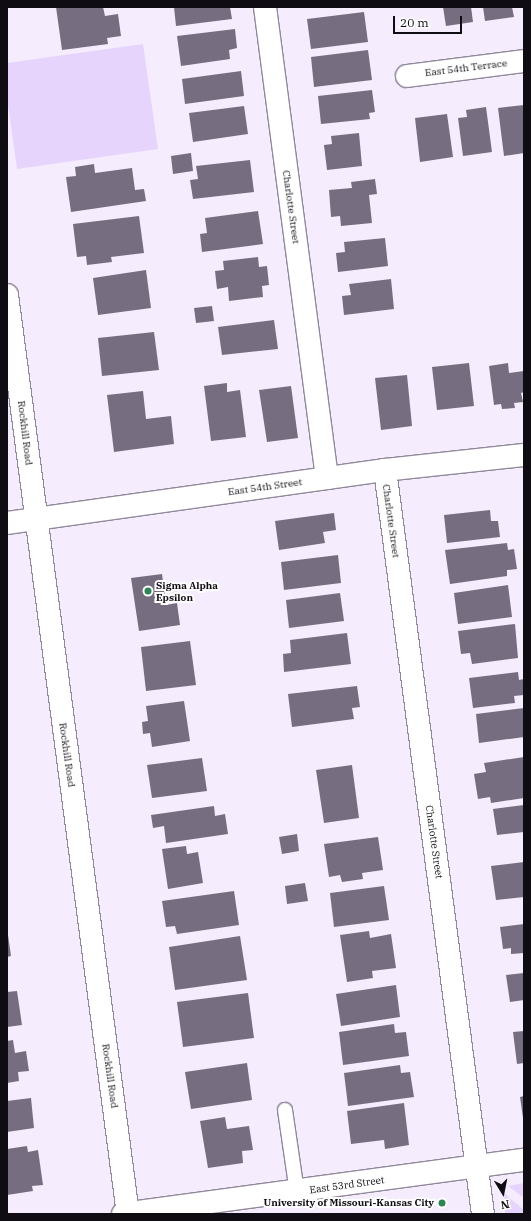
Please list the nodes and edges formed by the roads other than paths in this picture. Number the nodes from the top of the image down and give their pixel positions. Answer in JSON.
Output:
{"nodes":[{"id":1,"x":265,"y":7,"type":"edge"},
{"id":2,"x":524,"y":61,"type":"edge"},
{"id":3,"x":407,"y":76,"type":"dead end"},
{"id":4,"x":7,"y":295,"type":"edge"},
{"id":5,"x":524,"y":455,"type":"edge"},
{"id":6,"x":385,"y":470,"type":"junction"},
{"id":7,"x":327,"y":478,"type":"junction"},
{"id":8,"x":36,"y":519,"type":"junction"},
{"id":9,"x":7,"y":523,"type":"edge"},
{"id":10,"x":285,"y":1110,"type":"dead end"},
{"id":11,"x":524,"y":1160,"type":"edge"},
{"id":12,"x":477,"y":1167,"type":"junction"},
{"id":13,"x":297,"y":1192,"type":"junction"},
{"id":14,"x":122,"y":1214,"type":"edge"},
{"id":15,"x":128,"y":1214,"type":"edge"},
{"id":16,"x":483,"y":1214,"type":"edge"}],
"edges":[{"from":1,"to":7,"type":"street","name":"Charlotte Street"},
{"from":2,"to":3,"type":"street","name":"East 54th Terrace"},
{"from":4,"to":8,"type":"street","name":"Rockhill Road"},
{"from":5,"to":6,"type":"street","name":"East 54th Street"},
{"from":6,"to":7,"type":"street","name":"East 54th Street"},
{"from":6,"to":12,"type":"street","name":"Charlotte Street"},
{"from":7,"to":8,"type":"street","name":"East 54th Street"},
{"from":8,"to":9,"type":"street","name":"East 54th Street"},
{"from":8,"to":15,"type":"street","name":"Rockhill Road"},
{"from":10,"to":13,"type":"lane"},
{"from":11,"to":12,"type":"street","name":"East 53rd Street"},
{"from":12,"to":13,"type":"street","name":"East 53rd Street"},
{"from":12,"to":16,"type":"street","name":"Charlotte Street"},
{"from":13,"to":15,"type":"street","name":"East 53rd Street"},
{"from":14,"to":15,"type":"street","name":"East 53rd Street"}]}
